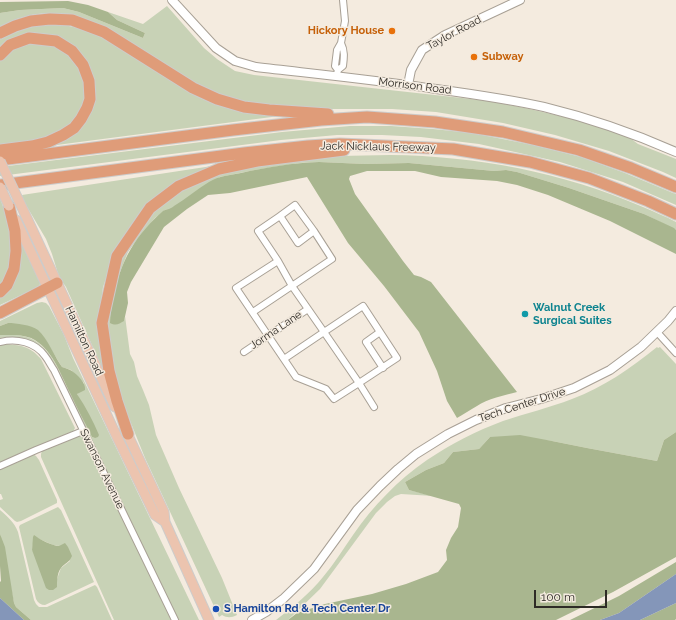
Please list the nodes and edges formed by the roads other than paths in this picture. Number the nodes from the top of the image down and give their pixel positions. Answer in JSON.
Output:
{"nodes":[{"id":1,"x":172,"y":0,"type":"edge"},
{"id":2,"x":343,"y":0,"type":"edge"},
{"id":3,"x":520,"y":0,"type":"edge"},
{"id":4,"x":0,"y":33,"type":"edge"},
{"id":5,"x":0,"y":55,"type":"edge"},
{"id":6,"x":337,"y":73,"type":"junction"},
{"id":7,"x":408,"y":85,"type":"junction"},
{"id":8,"x":367,"y":117,"type":"junction"},
{"id":9,"x":372,"y":145,"type":"junction"},
{"id":10,"x":0,"y":150,"type":"edge"},
{"id":11,"x":676,"y":152,"type":"edge"},
{"id":12,"x":0,"y":160,"type":"edge"},
{"id":13,"x":128,"y":168,"type":"junction"},
{"id":14,"x":0,"y":186,"type":"edge"},
{"id":15,"x":676,"y":187,"type":"edge"},
{"id":16,"x":0,"y":190,"type":"edge"},
{"id":17,"x":9,"y":206,"type":"junction"},
{"id":18,"x":676,"y":214,"type":"edge"},
{"id":19,"x":280,"y":216,"type":"junction"},
{"id":20,"x":314,"y":231,"type":"junction"},
{"id":21,"x":278,"y":261,"type":"junction"},
{"id":22,"x":52,"y":285,"type":"junction"},
{"id":23,"x":292,"y":286,"type":"junction"},
{"id":24,"x":0,"y":292,"type":"edge"},
{"id":25,"x":308,"y":309,"type":"junction"},
{"id":26,"x":676,"y":311,"type":"edge"},
{"id":27,"x":253,"y":312,"type":"junction"},
{"id":28,"x":0,"y":313,"type":"edge"},
{"id":29,"x":324,"y":332,"type":"junction"},
{"id":30,"x":380,"y":332,"type":"junction"},
{"id":31,"x":657,"y":332,"type":"junction"},
{"id":32,"x":268,"y":336,"type":"junction"},
{"id":33,"x":0,"y":342,"type":"edge"},
{"id":34,"x":244,"y":352,"type":"dead end"},
{"id":35,"x":676,"y":353,"type":"edge"},
{"id":36,"x":284,"y":359,"type":"junction"},
{"id":37,"x":383,"y":368,"type":"junction"},
{"id":38,"x":359,"y":383,"type":"junction"},
{"id":39,"x":374,"y":407,"type":"dead end"},
{"id":40,"x":83,"y":431,"type":"junction"},
{"id":41,"x":128,"y":434,"type":"junction"},
{"id":42,"x":0,"y":466,"type":"edge"},
{"id":43,"x":165,"y":522,"type":"junction"},
{"id":44,"x":176,"y":620,"type":"edge"},
{"id":45,"x":209,"y":620,"type":"edge"},
{"id":46,"x":252,"y":620,"type":"edge"}],
"edges":[{"from":1,"to":6,"type":"main road","name":"Morrison Road"},
{"from":2,"to":6,"type":"street"},
{"from":3,"to":7,"type":"main road","name":"Taylor Road"},
{"from":4,"to":8,"type":"highway"},
{"from":5,"to":10,"type":"highway"},
{"from":6,"to":7,"type":"main road","name":"Morrison Road"},
{"from":7,"to":11,"type":"main road","name":"Morrison Road"},
{"from":8,"to":12,"type":"highway"},
{"from":8,"to":15,"type":"highway"},
{"from":9,"to":13,"type":"highway","name":"Jack Nicklaus Freeway"},
{"from":9,"to":18,"type":"highway","name":"Jack Nicklaus Freeway"},
{"from":9,"to":41,"type":"highway"},
{"from":12,"to":22,"type":"main road","name":"Hamilton Road","bridge":true},
{"from":13,"to":14,"type":"highway","name":"Jack Nicklaus Freeway"},
{"from":13,"to":16,"type":"highway"},
{"from":14,"to":17,"type":"main road","name":"Hamilton Road","bridge":true},
{"from":17,"to":22,"type":"main road","name":"Hamilton Road"},
{"from":17,"to":24,"type":"highway"},
{"from":19,"to":20,"type":"street"},
{"from":19,"to":20,"type":"street"},
{"from":19,"to":21,"type":"street"},
{"from":20,"to":23,"type":"street"},
{"from":21,"to":23,"type":"street"},
{"from":21,"to":27,"type":"street"},
{"from":22,"to":28,"type":"highway"},
{"from":22,"to":41,"type":"main road","name":"Hamilton Road"},
{"from":22,"to":43,"type":"main road","name":"Hamilton Road"},
{"from":23,"to":25,"type":"street"},
{"from":23,"to":27,"type":"street"},
{"from":25,"to":29,"type":"street"},
{"from":25,"to":32,"type":"street","name":"Jorma Lane"},
{"from":26,"to":31,"type":"main road","name":"Tech Center Drive"},
{"from":27,"to":32,"type":"street"},
{"from":29,"to":30,"type":"street"},
{"from":29,"to":36,"type":"street"},
{"from":29,"to":38,"type":"street"},
{"from":30,"to":37,"type":"street"},
{"from":30,"to":37,"type":"street"},
{"from":31,"to":35,"type":"street"},
{"from":31,"to":46,"type":"main road","name":"Tech Center Drive"},
{"from":32,"to":34,"type":"street","name":"Jorma Lane"},
{"from":32,"to":36,"type":"street"},
{"from":33,"to":40,"type":"street","name":"Swanson Avenue"},
{"from":36,"to":38,"type":"street"},
{"from":37,"to":38,"type":"street"},
{"from":38,"to":39,"type":"street"},
{"from":40,"to":42,"type":"street"},
{"from":40,"to":44,"type":"street","name":"Swanson Avenue"},
{"from":41,"to":43,"type":"main road","name":"Hamilton Road"},
{"from":43,"to":45,"type":"main road","name":"Hamilton Road"}]}
